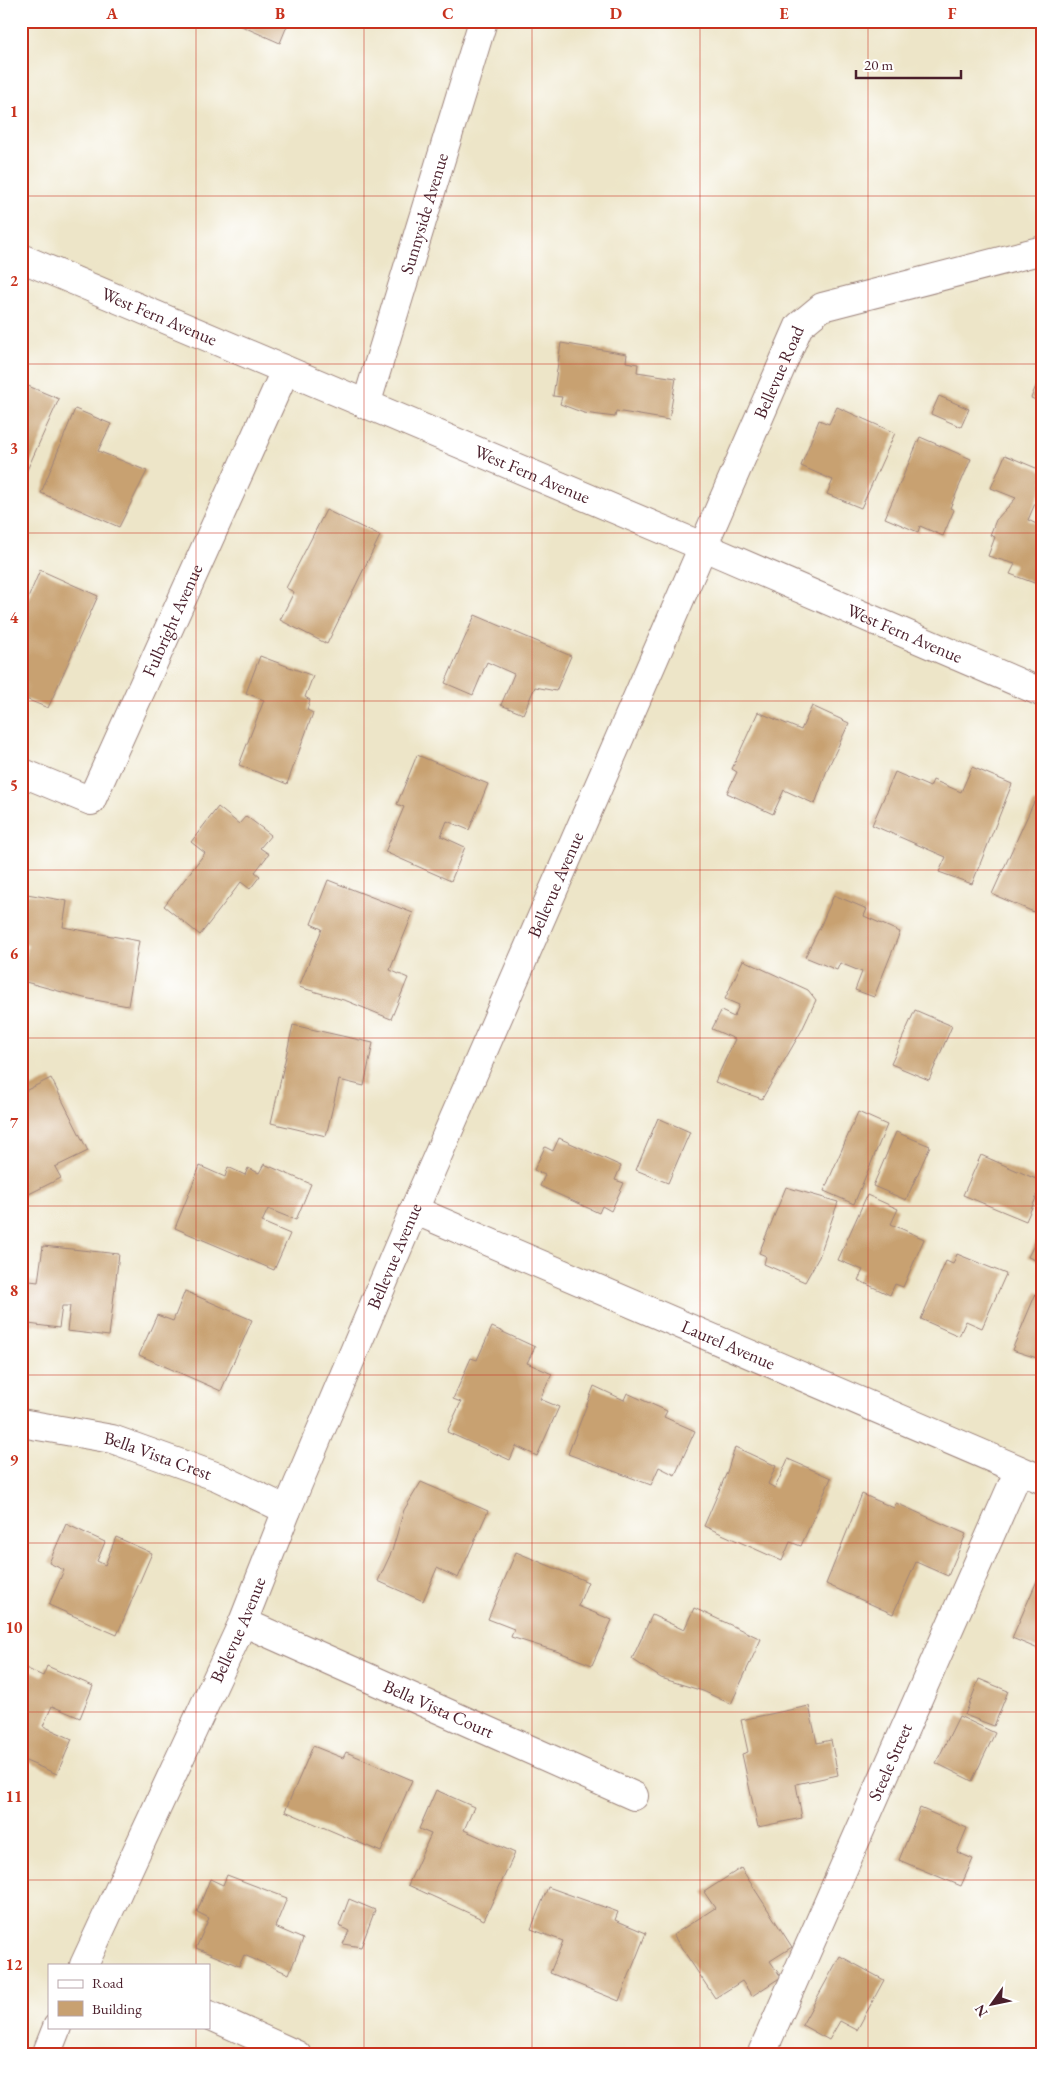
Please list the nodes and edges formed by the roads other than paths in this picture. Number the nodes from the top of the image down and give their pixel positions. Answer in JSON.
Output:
{"nodes":[{"id":1,"x":483,"y":21,"type":"edge"},
{"id":2,"x":1043,"y":250,"type":"edge"},
{"id":3,"x":21,"y":258,"type":"edge"},
{"id":4,"x":285,"y":371,"type":"junction"},
{"id":5,"x":366,"y":405,"type":"junction"},
{"id":6,"x":704,"y":547,"type":"junction"},
{"id":7,"x":1043,"y":693,"type":"edge"},
{"id":8,"x":21,"y":772,"type":"edge"},
{"id":9,"x":414,"y":1210,"type":"junction"},
{"id":10,"x":21,"y":1423,"type":"edge"},
{"id":11,"x":1031,"y":1475,"type":"edge"},
{"id":12,"x":287,"y":1510,"type":"junction"},
{"id":13,"x":243,"y":1622,"type":"junction"},
{"id":14,"x":634,"y":1796,"type":"dead end"},
{"id":15,"x":88,"y":1963,"type":"edge"},
{"id":16,"x":210,"y":2015,"type":"edge"},
{"id":17,"x":57,"y":2028,"type":"edge"},
{"id":18,"x":46,"y":2055,"type":"edge"},
{"id":19,"x":297,"y":2055,"type":"edge"},
{"id":20,"x":761,"y":2055,"type":"edge"}],
"edges":[{"from":1,"to":5,"type":"street","name":"Sunnyside Avenue"},
{"from":2,"to":6,"type":"street","name":"Bellevue Road"},
{"from":3,"to":4,"type":"street","name":"West Fern Avenue"},
{"from":4,"to":5,"type":"street","name":"West Fern Avenue"},
{"from":4,"to":8,"type":"street","name":"Fulbright Avenue"},
{"from":5,"to":6,"type":"street","name":"West Fern Avenue"},
{"from":6,"to":7,"type":"street","name":"West Fern Avenue"},
{"from":6,"to":9,"type":"street","name":"Bellevue Avenue"},
{"from":9,"to":11,"type":"street","name":"Laurel Avenue"},
{"from":9,"to":12,"type":"street","name":"Bellevue Avenue"},
{"from":10,"to":12,"type":"street","name":"Bella Vista Crest"},
{"from":11,"to":20,"type":"street","name":"Steele Street"},
{"from":12,"to":13,"type":"street","name":"Bellevue Avenue"},
{"from":13,"to":14,"type":"street","name":"Bella Vista Court"},
{"from":13,"to":15,"type":"street","name":"Bellevue Avenue"},
{"from":16,"to":19,"type":"street"},
{"from":17,"to":18,"type":"street"}]}
